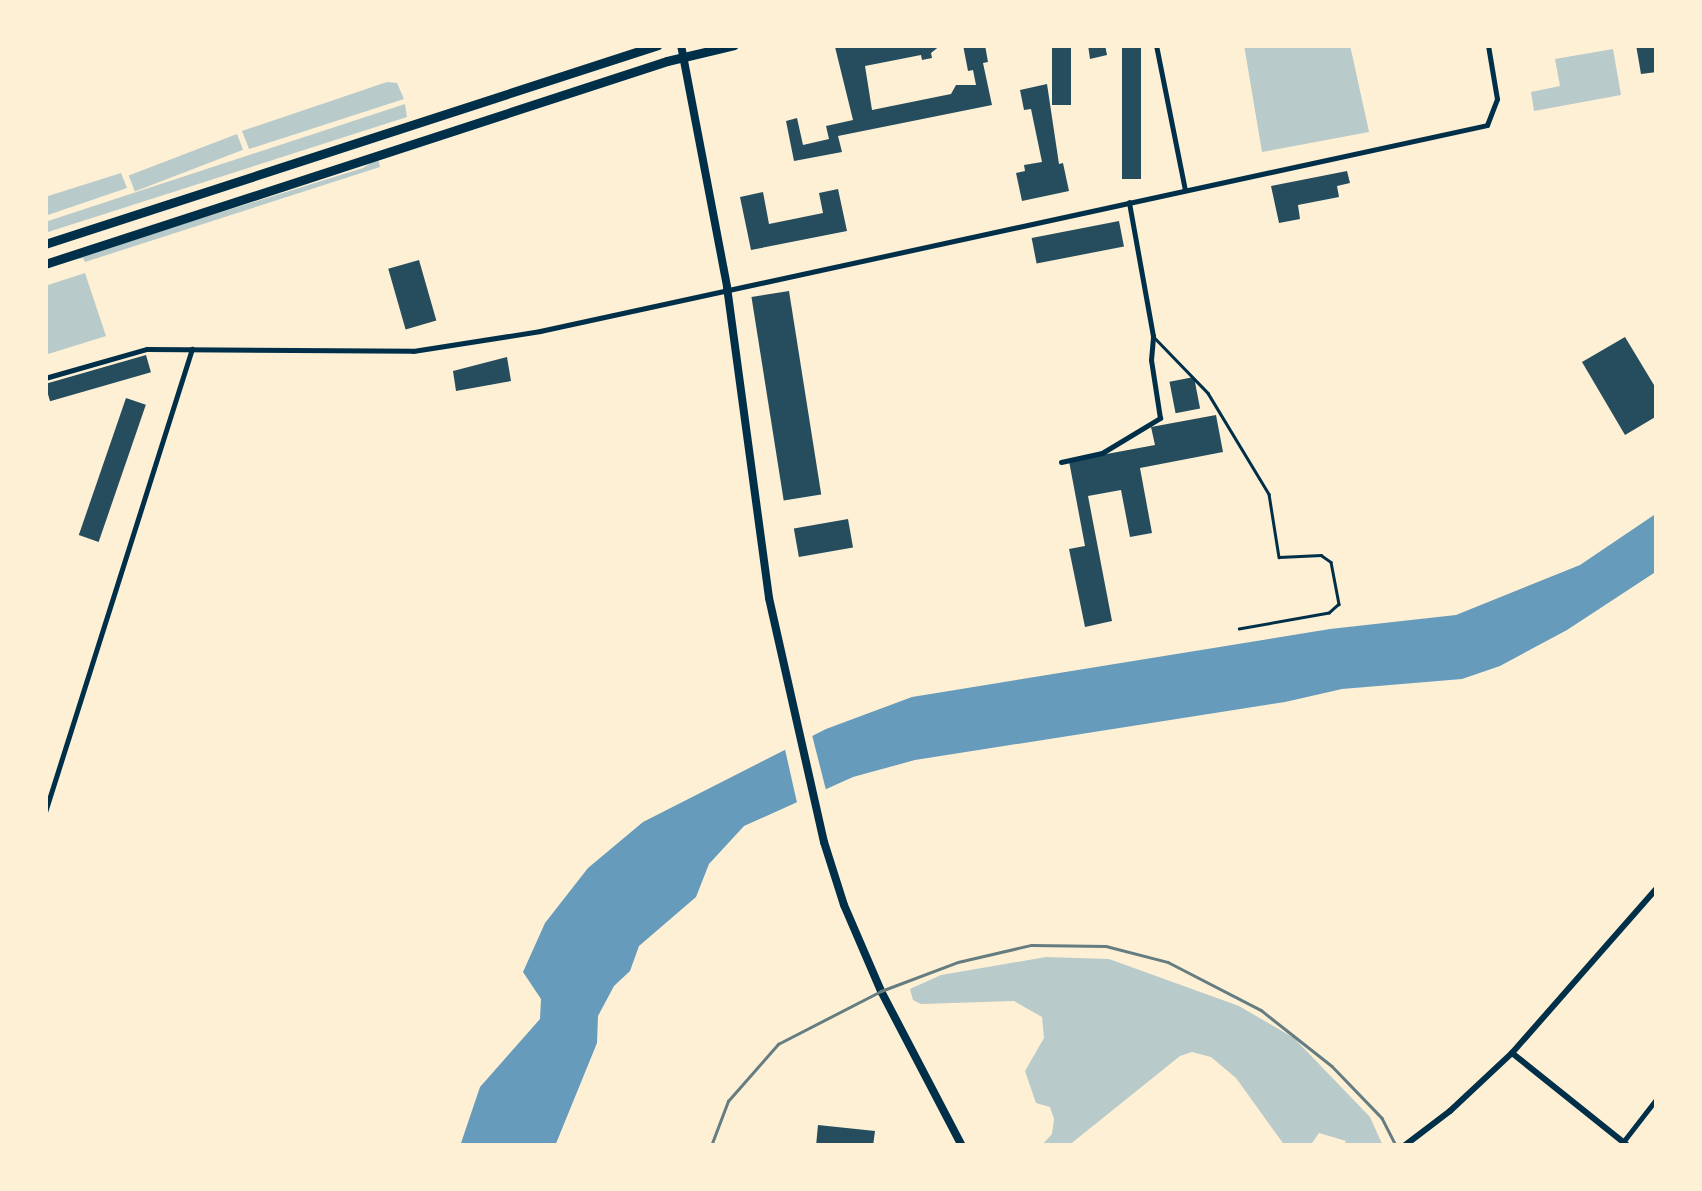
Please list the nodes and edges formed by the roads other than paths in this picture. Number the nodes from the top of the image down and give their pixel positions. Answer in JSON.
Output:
{"nodes":[{"id":1,"x":658,"y":45,"type":"edge"},
{"id":2,"x":681,"y":45,"type":"edge"},
{"id":3,"x":734,"y":45,"type":"edge"},
{"id":4,"x":1156,"y":45,"type":"edge"},
{"id":5,"x":1488,"y":45,"type":"edge"},
{"id":6,"x":682,"y":57,"type":"junction"},
{"id":7,"x":1185,"y":190,"type":"junction"},
{"id":8,"x":1129,"y":202,"type":"junction"},
{"id":9,"x":45,"y":244,"type":"edge"},
{"id":10,"x":45,"y":264,"type":"edge"},
{"id":11,"x":727,"y":287,"type":"junction"},
{"id":12,"x":1153,"y":336,"type":"junction"},
{"id":13,"x":192,"y":349,"type":"junction"},
{"id":14,"x":45,"y":378,"type":"edge"},
{"id":15,"x":1061,"y":462,"type":"dead end"},
{"id":16,"x":1239,"y":630,"type":"dead end"},
{"id":17,"x":45,"y":812,"type":"edge"},
{"id":18,"x":1657,"y":888,"type":"edge"},
{"id":19,"x":1512,"y":1053,"type":"junction"},
{"id":20,"x":1657,"y":1098,"type":"edge"},
{"id":21,"x":1625,"y":1144,"type":"edge"},
{"id":22,"x":962,"y":1146,"type":"edge"},
{"id":23,"x":1404,"y":1146,"type":"edge"}],
"edges":[{"from":1,"to":9,"type":"highway"},
{"from":2,"to":6,"type":"main road"},
{"from":3,"to":6,"type":"highway"},
{"from":4,"to":7,"type":"street"},
{"from":5,"to":7,"type":"street"},
{"from":6,"to":10,"type":"highway"},
{"from":6,"to":11,"type":"main road"},
{"from":7,"to":8,"type":"street"},
{"from":8,"to":11,"type":"street"},
{"from":8,"to":12,"type":"street"},
{"from":11,"to":13,"type":"street"},
{"from":11,"to":22,"type":"main road"},
{"from":12,"to":15,"type":"street"},
{"from":12,"to":16,"type":"lane"},
{"from":13,"to":14,"type":"street"},
{"from":13,"to":17,"type":"street"},
{"from":18,"to":19,"type":"street"},
{"from":19,"to":21,"type":"street"},
{"from":19,"to":23,"type":"street"},
{"from":20,"to":21,"type":"street"}]}
